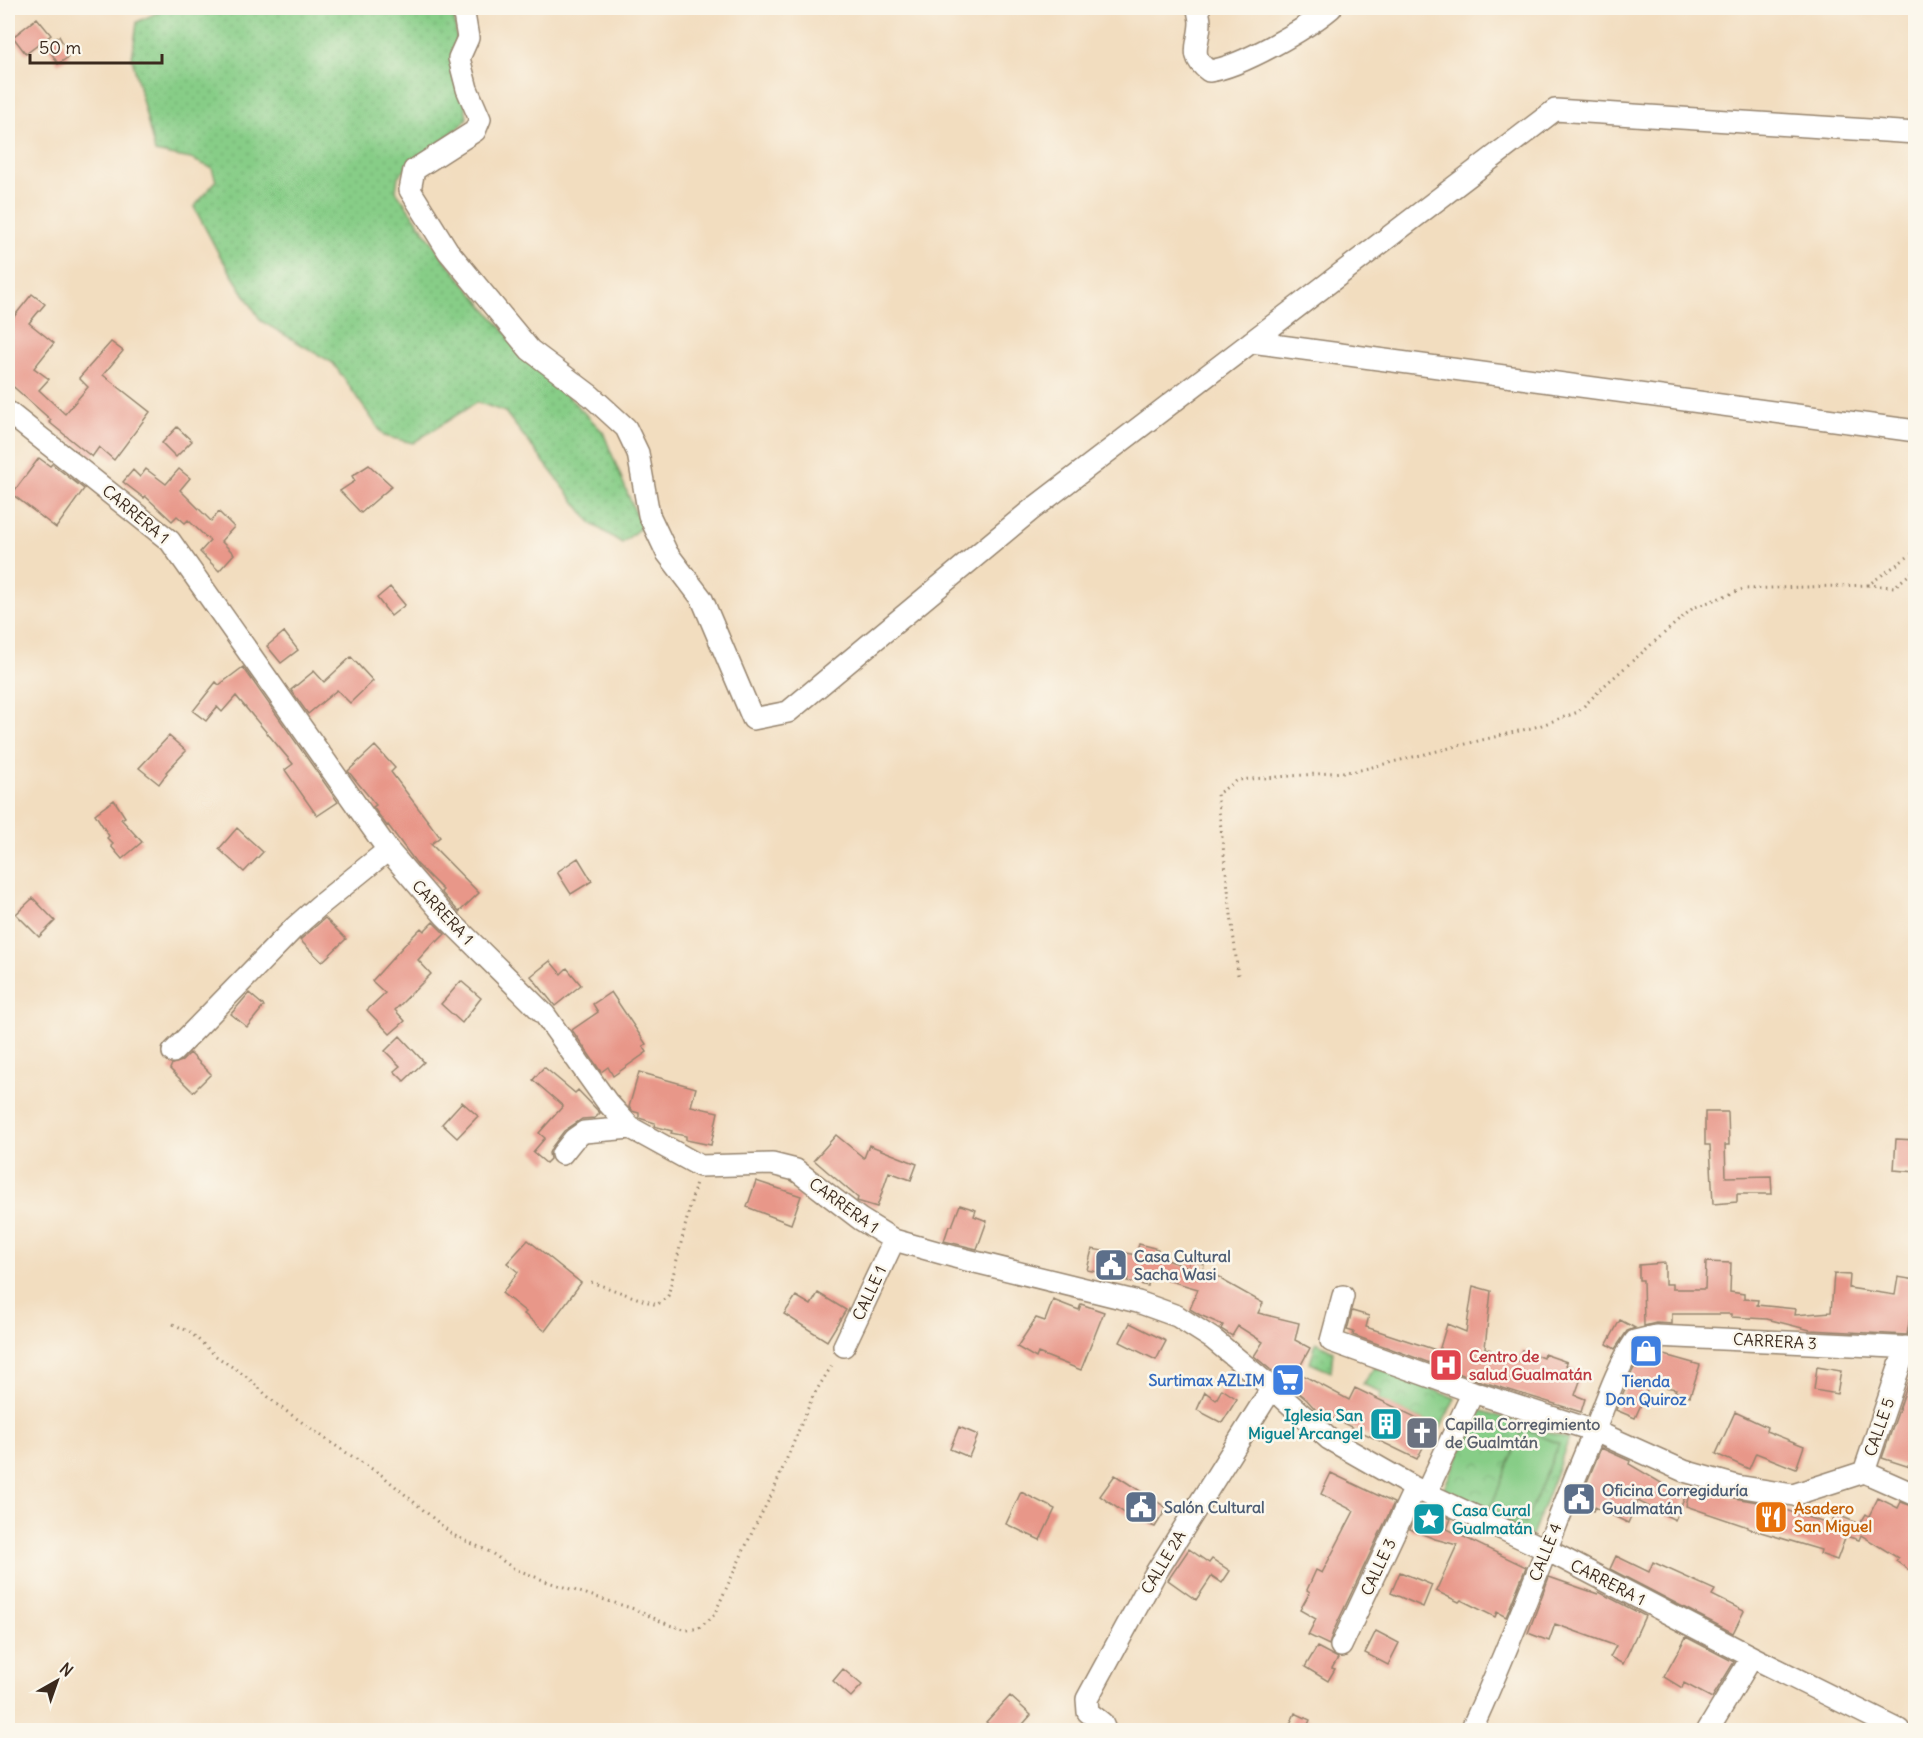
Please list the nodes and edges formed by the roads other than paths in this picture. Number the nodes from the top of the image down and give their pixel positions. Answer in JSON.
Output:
{"nodes":[{"id":1,"x":463,"y":8,"type":"edge"},
{"id":2,"x":1198,"y":8,"type":"edge"},
{"id":3,"x":1331,"y":8,"type":"edge"},
{"id":4,"x":1916,"y":133,"type":"edge"},
{"id":5,"x":1251,"y":342,"type":"junction"},
{"id":6,"x":8,"y":412,"type":"edge"},
{"id":7,"x":1916,"y":431,"type":"edge"},
{"id":8,"x":388,"y":850,"type":"junction"},
{"id":9,"x":173,"y":1052,"type":"dead end"},
{"id":10,"x":631,"y":1128,"type":"junction"},
{"id":11,"x":562,"y":1154,"type":"dead end"},
{"id":12,"x":894,"y":1240,"type":"junction"},
{"id":13,"x":1343,"y":1296,"type":"dead end"},
{"id":14,"x":1635,"y":1341,"type":"joint"},
{"id":15,"x":844,"y":1346,"type":"road end"},
{"id":16,"x":1911,"y":1348,"type":"edge"},
{"id":17,"x":1272,"y":1388,"type":"junction"},
{"id":18,"x":1473,"y":1392,"type":"junction"},
{"id":19,"x":1595,"y":1431,"type":"junction"},
{"id":20,"x":1864,"y":1472,"type":"junction"},
{"id":21,"x":1420,"y":1490,"type":"junction"},
{"id":22,"x":1916,"y":1495,"type":"edge"},
{"id":23,"x":1545,"y":1549,"type":"junction"},
{"id":24,"x":1341,"y":1646,"type":"dead end"},
{"id":25,"x":1752,"y":1657,"type":"junction"},
{"id":26,"x":1106,"y":1731,"type":"edge"},
{"id":27,"x":1471,"y":1731,"type":"edge"},
{"id":28,"x":1708,"y":1731,"type":"edge"},
{"id":29,"x":1899,"y":1731,"type":"edge"}],
"edges":[{"from":1,"to":5,"type":"street"},
{"from":2,"to":3,"type":"street"},
{"from":4,"to":5,"type":"street"},
{"from":5,"to":7,"type":"street"},
{"from":6,"to":8,"type":"street","name":"CARRERA 1"},
{"from":8,"to":9,"type":"street"},
{"from":8,"to":10,"type":"street","name":"CARRERA 1"},
{"from":10,"to":11,"type":"street"},
{"from":10,"to":12,"type":"street","name":"CARRERA 1"},
{"from":12,"to":15,"type":"street","name":"CALLE 1"},
{"from":12,"to":17,"type":"street","name":"CARRERA 1"},
{"from":13,"to":18,"type":"street"},
{"from":14,"to":16,"type":"street","name":"CARRERA 3"},
{"from":14,"to":19,"type":"street","name":"CALLE 4"},
{"from":16,"to":20,"type":"street","name":"CALLE 5"},
{"from":17,"to":21,"type":"street","name":"CARRERA 1"},
{"from":17,"to":26,"type":"street","name":"CALLE 2A"},
{"from":18,"to":19,"type":"street"},
{"from":18,"to":21,"type":"street","name":"CALLE 3"},
{"from":19,"to":20,"type":"street"},
{"from":19,"to":23,"type":"street","name":"CALLE 4"},
{"from":20,"to":22,"type":"street"},
{"from":21,"to":23,"type":"street","name":"CARRERA 1"},
{"from":21,"to":24,"type":"street","name":"CALLE 3"},
{"from":23,"to":25,"type":"street","name":"CARRERA 1"},
{"from":23,"to":27,"type":"street","name":"CALLE 4"},
{"from":25,"to":28,"type":"street"},
{"from":25,"to":29,"type":"street","name":"CARRERA 1"}]}
